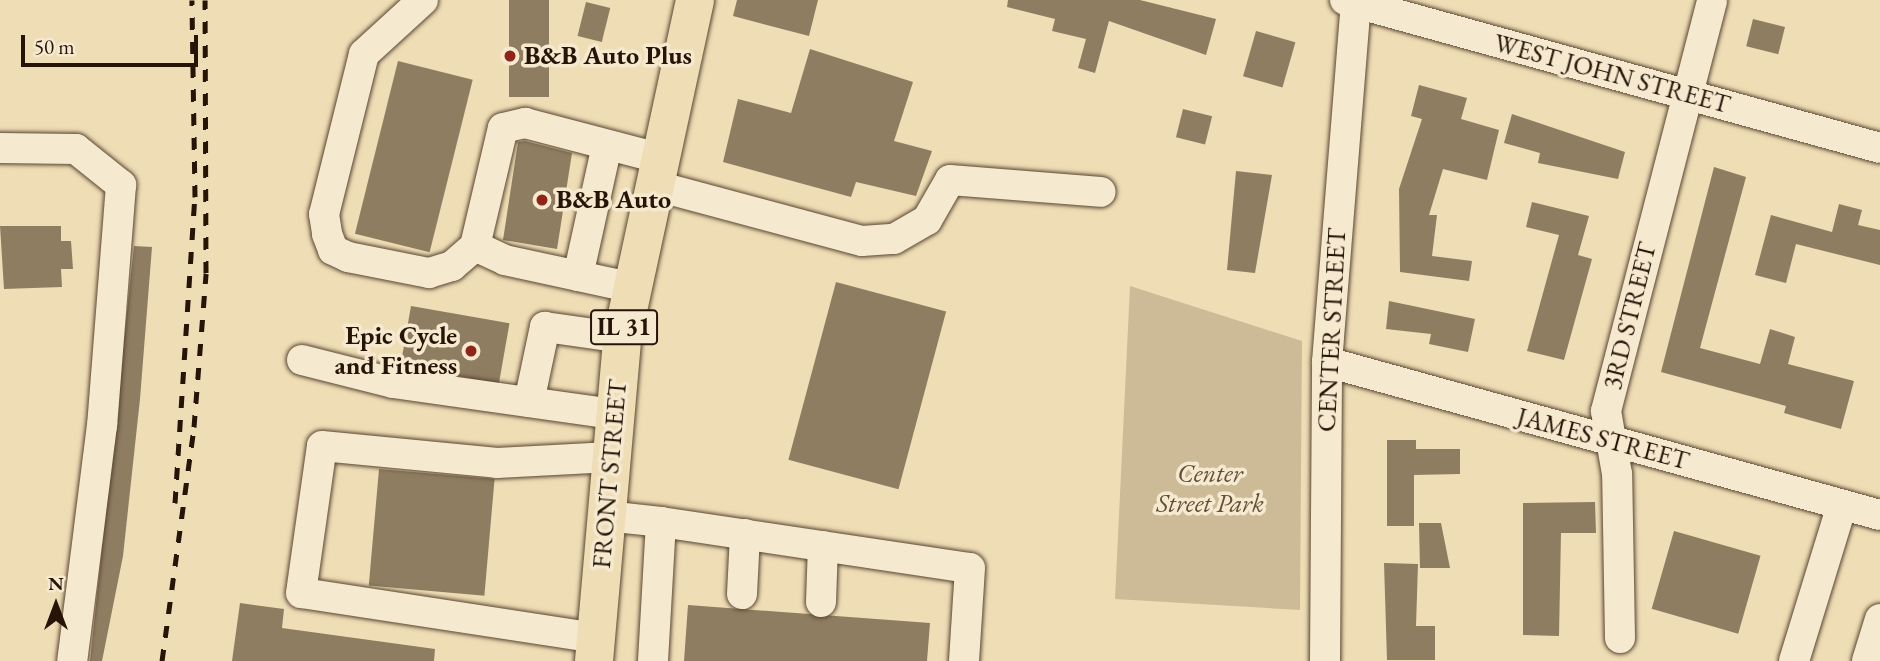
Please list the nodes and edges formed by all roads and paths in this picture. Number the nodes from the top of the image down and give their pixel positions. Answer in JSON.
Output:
{"nodes":[{"id":1,"x":423,"y":0,"type":"edge"},
{"id":2,"x":695,"y":0,"type":"edge"},
{"id":3,"x":1712,"y":0,"type":"edge"},
{"id":4,"x":1352,"y":1,"type":"edge"},
{"id":5,"x":1686,"y":94,"type":"junction"},
{"id":6,"x":607,"y":145,"type":"junction"},
{"id":7,"x":0,"y":148,"type":"edge"},
{"id":8,"x":1880,"y":148,"type":"edge"},
{"id":9,"x":656,"y":172,"type":"junction"},
{"id":10,"x":1101,"y":192,"type":"dead end"},
{"id":11,"x":475,"y":246,"type":"junction"},
{"id":12,"x":578,"y":276,"type":"junction"},
{"id":13,"x":634,"y":288,"type":"junction"},
{"id":14,"x":622,"y":338,"type":"junction"},
{"id":15,"x":302,"y":360,"type":"dead end"},
{"id":16,"x":1327,"y":362,"type":"junction"},
{"id":17,"x":529,"y":402,"type":"junction"},
{"id":18,"x":614,"y":414,"type":"junction"},
{"id":19,"x":1611,"y":440,"type":"junction"},
{"id":20,"x":611,"y":457,"type":"junction"},
{"id":21,"x":1842,"y":505,"type":"junction"},
{"id":22,"x":1880,"y":515,"type":"edge"},
{"id":23,"x":606,"y":516,"type":"junction"},
{"id":24,"x":661,"y":522,"type":"junction"},
{"id":25,"x":745,"y":534,"type":"junction"},
{"id":26,"x":823,"y":546,"type":"junction"},
{"id":27,"x":742,"y":594,"type":"dead end"},
{"id":28,"x":821,"y":602,"type":"dead end"},
{"id":29,"x":1880,"y":619,"type":"edge"},
{"id":30,"x":1620,"y":638,"type":"dead end"},
{"id":31,"x":595,"y":649,"type":"edge"},
{"id":32,"x":72,"y":661,"type":"edge"},
{"id":33,"x":653,"y":661,"type":"edge"},
{"id":34,"x":964,"y":661,"type":"edge"},
{"id":35,"x":1325,"y":661,"type":"edge"},
{"id":36,"x":1794,"y":661,"type":"edge"},
{"id":37,"x":1867,"y":661,"type":"edge"}],
"edges":[{"from":1,"to":11,"type":"street"},
{"from":2,"to":9,"type":"main road","name":"FRONT STREET","number":"IL 31"},
{"from":3,"to":5,"type":"street","name":"3RD STREET"},
{"from":4,"to":5,"type":"street","name":"WEST JOHN STREET"},
{"from":4,"to":16,"type":"street","name":"CENTER STREET"},
{"from":5,"to":8,"type":"street","name":"WEST JOHN STREET"},
{"from":5,"to":19,"type":"street","name":"3RD STREET"},
{"from":6,"to":9,"type":"street"},
{"from":6,"to":11,"type":"street"},
{"from":6,"to":12,"type":"street"},
{"from":7,"to":32,"type":"street"},
{"from":9,"to":10,"type":"street"},
{"from":9,"to":13,"type":"main road","name":"FRONT STREET","number":"IL 31"},
{"from":11,"to":12,"type":"street"},
{"from":12,"to":13,"type":"street"},
{"from":13,"to":14,"type":"main road","name":"FRONT STREET","number":"IL 31"},
{"from":14,"to":17,"type":"street"},
{"from":14,"to":18,"type":"main road","name":"FRONT STREET","number":"IL 31"},
{"from":15,"to":17,"type":"street"},
{"from":16,"to":19,"type":"street","name":"JAMES STREET"},
{"from":16,"to":35,"type":"street","name":"CENTER STREET"},
{"from":17,"to":18,"type":"street"},
{"from":18,"to":20,"type":"main road","name":"FRONT STREET","number":"IL 31"},
{"from":19,"to":21,"type":"street","name":"JAMES STREET"},
{"from":19,"to":30,"type":"street","name":"3RD STREET"},
{"from":20,"to":23,"type":"main road","name":"FRONT STREET","number":"IL 31"},
{"from":20,"to":31,"type":"street"},
{"from":21,"to":22,"type":"street","name":"JAMES STREET"},
{"from":21,"to":36,"type":"street"},
{"from":23,"to":24,"type":"street"},
{"from":23,"to":31,"type":"main road","name":"FRONT STREET","number":"IL 31"},
{"from":24,"to":25,"type":"street"},
{"from":24,"to":33,"type":"street"},
{"from":25,"to":26,"type":"street"},
{"from":25,"to":27,"type":"street"},
{"from":26,"to":28,"type":"street"},
{"from":26,"to":34,"type":"street"},
{"from":29,"to":37,"type":"street"}]}
